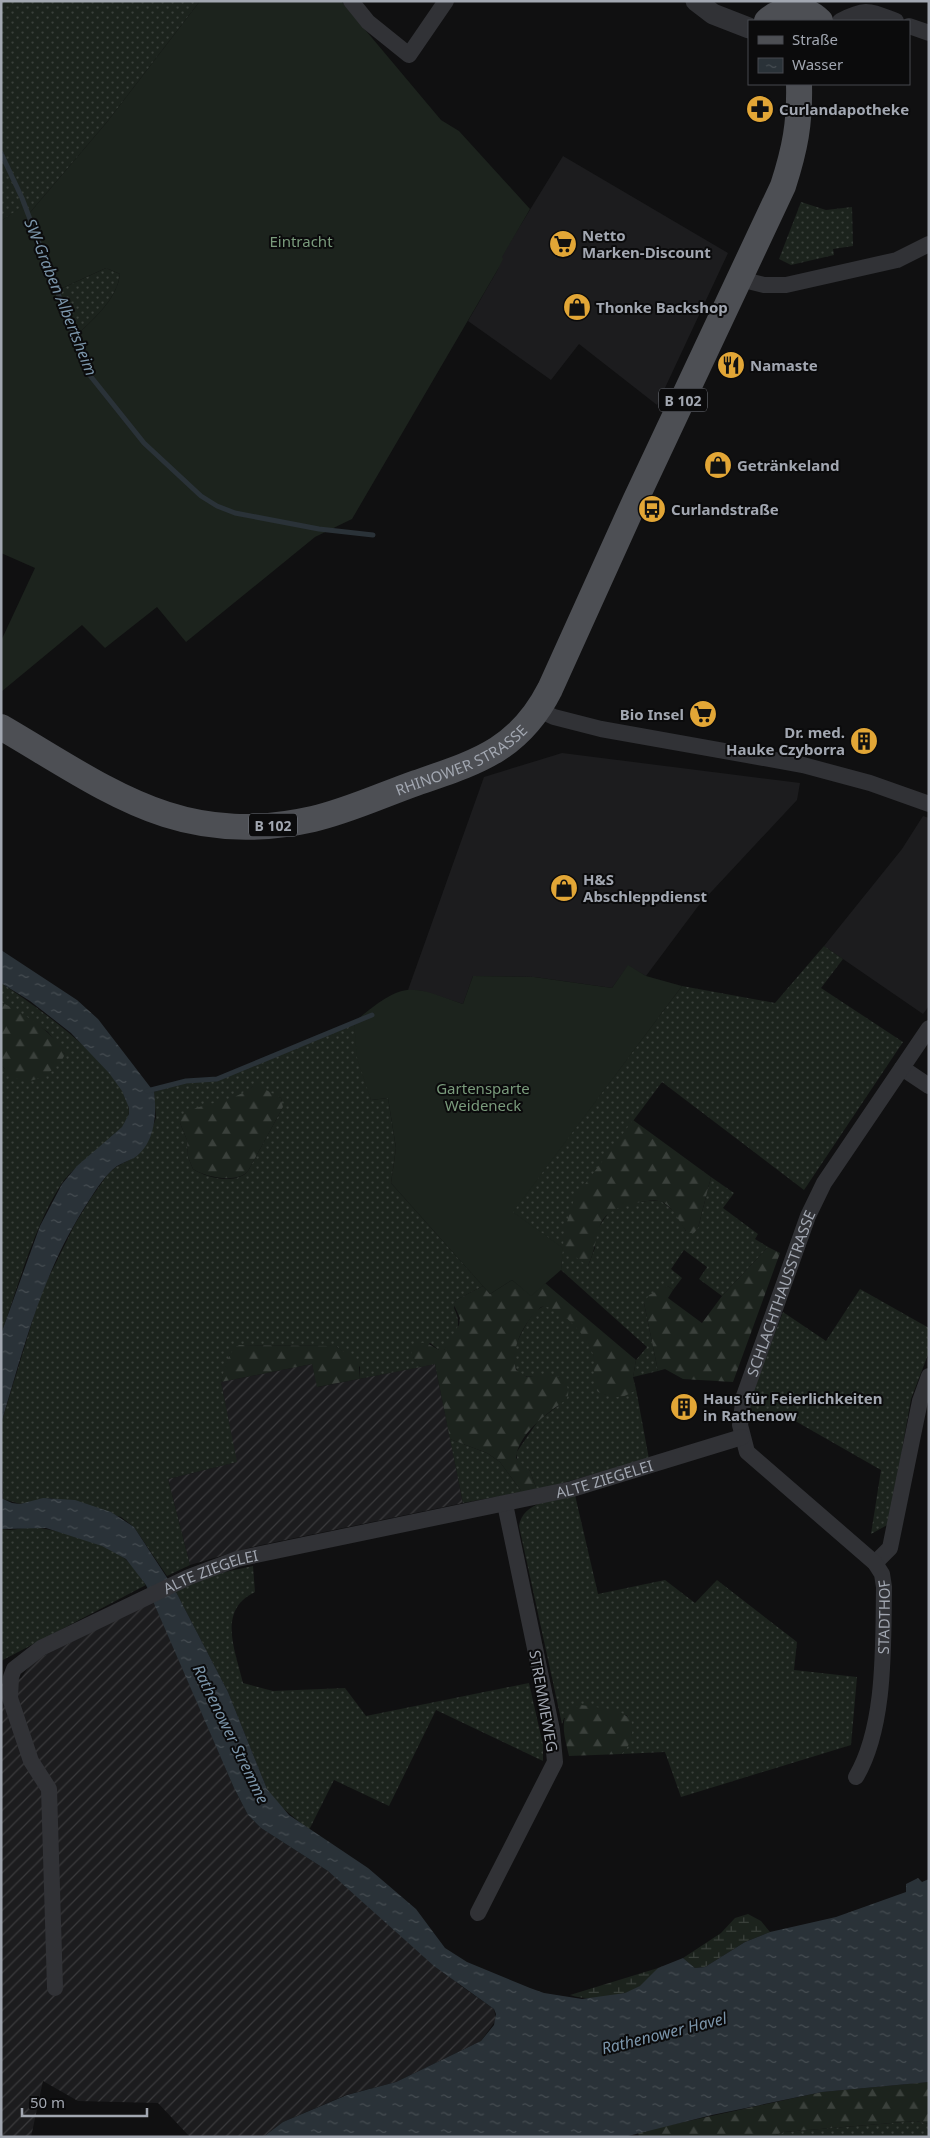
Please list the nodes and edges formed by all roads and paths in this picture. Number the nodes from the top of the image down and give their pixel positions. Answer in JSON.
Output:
{"nodes":[{"id":1,"x":351,"y":1,"type":"edge"},
{"id":2,"x":446,"y":1,"type":"edge"},
{"id":3,"x":696,"y":1,"type":"edge"},
{"id":4,"x":811,"y":11,"type":"edge"},
{"id":5,"x":769,"y":20,"type":"edge"},
{"id":6,"x":842,"y":20,"type":"edge"},
{"id":7,"x":893,"y":20,"type":"edge"},
{"id":8,"x":910,"y":26,"type":"edge"},
{"id":9,"x":748,"y":28,"type":"edge"},
{"id":10,"x":929,"y":33,"type":"edge"},
{"id":11,"x":799,"y":85,"type":"edge"},
{"id":12,"x":929,"y":244,"type":"edge"},
{"id":13,"x":740,"y":279,"type":"junction"},
{"id":14,"x":540,"y":710,"type":"junction"},
{"id":15,"x":1,"y":727,"type":"edge"},
{"id":16,"x":929,"y":804,"type":"edge"},
{"id":17,"x":929,"y":1028,"type":"edge"},
{"id":18,"x":902,"y":1068,"type":"junction"},
{"id":19,"x":929,"y":1086,"type":"edge"},
{"id":20,"x":929,"y":1376,"type":"edge"},
{"id":21,"x":742,"y":1437,"type":"junction"},
{"id":22,"x":505,"y":1504,"type":"junction"},
{"id":23,"x":875,"y":1562,"type":"junction"},
{"id":24,"x":856,"y":1777,"type":"dead end"},
{"id":25,"x":478,"y":1913,"type":"dead end"},
{"id":26,"x":55,"y":1988,"type":"dead end"}],
"edges":[{"from":1,"to":2,"type":"street"},
{"from":3,"to":9,"type":"street"},
{"from":4,"to":5,"type":"main road"},
{"from":6,"to":7,"type":"street"},
{"from":8,"to":10,"type":"street"},
{"from":11,"to":13,"type":"main road","number":"B 102"},
{"from":12,"to":13,"type":"street"},
{"from":13,"to":14,"type":"main road","number":"B 102"},
{"from":14,"to":15,"type":"main road","name":"RHINOWER STRASSE","number":"B 102"},
{"from":14,"to":16,"type":"street","name":"RHINOWER STRASSE"},
{"from":17,"to":18,"type":"street","name":"SCHLACHTHAUSSTRASSE"},
{"from":18,"to":19,"type":"street"},
{"from":18,"to":21,"type":"street","name":"SCHLACHTHAUSSTRASSE"},
{"from":20,"to":23,"type":"street","name":"STADTHOF"},
{"from":21,"to":22,"type":"street","name":"ALTE ZIEGELEI"},
{"from":21,"to":23,"type":"street","name":"SCHLACHTHAUSSTRASSE"},
{"from":22,"to":25,"type":"street","name":"STREMMEWEG"},
{"from":22,"to":26,"type":"street","name":"ALTE ZIEGELEI"},
{"from":23,"to":24,"type":"street","name":"STADTHOF"}]}
